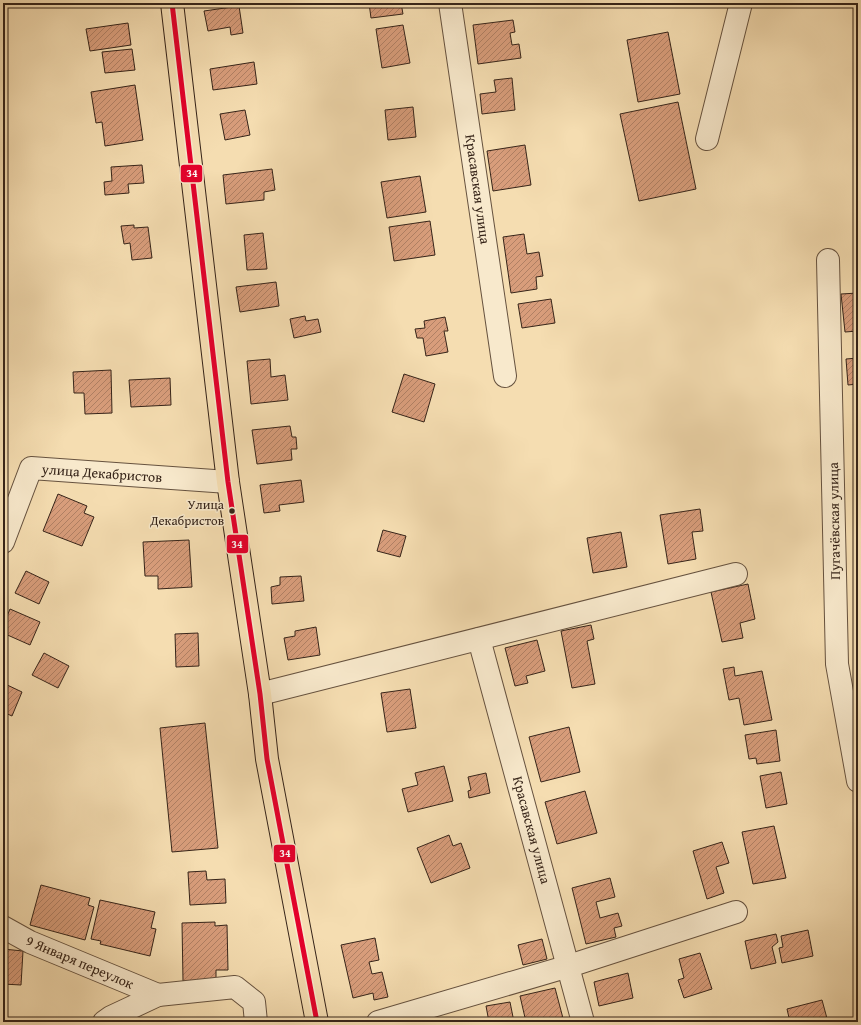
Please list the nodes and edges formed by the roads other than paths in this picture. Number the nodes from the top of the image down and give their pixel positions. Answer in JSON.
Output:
{"nodes":[{"id":1,"x":172,"y":3,"type":"edge"},
{"id":2,"x":450,"y":3,"type":"edge"},
{"id":3,"x":740,"y":3,"type":"edge"},
{"id":4,"x":707,"y":139,"type":"dead end"},
{"id":5,"x":828,"y":260,"type":"dead end"},
{"id":6,"x":505,"y":376,"type":"dead end"},
{"id":7,"x":228,"y":482,"type":"junction"},
{"id":8,"x":3,"y":542,"type":"edge"},
{"id":9,"x":736,"y":574,"type":"dead end"},
{"id":10,"x":479,"y":639,"type":"junction"},
{"id":11,"x":260,"y":694,"type":"junction"},
{"id":12,"x":858,"y":781,"type":"edge"},
{"id":13,"x":736,"y":912,"type":"dead end"},
{"id":14,"x":3,"y":928,"type":"edge"},
{"id":15,"x":569,"y":966,"type":"junction"},
{"id":16,"x":158,"y":995,"type":"junction"},
{"id":17,"x":104,"y":1022,"type":"edge"},
{"id":18,"x":256,"y":1022,"type":"edge"},
{"id":19,"x":317,"y":1022,"type":"edge"},
{"id":20,"x":378,"y":1022,"type":"edge"},
{"id":21,"x":583,"y":1022,"type":"edge"}],
"edges":[{"from":1,"to":7,"type":"main road"},
{"from":2,"to":6,"type":"street","name":"Красавская улица"},
{"from":3,"to":4,"type":"street"},
{"from":5,"to":12,"type":"street","name":"Пугачёвская улица"},
{"from":7,"to":8,"type":"street","name":"улица Декабристов"},
{"from":7,"to":11,"type":"main road"},
{"from":9,"to":10,"type":"street"},
{"from":10,"to":11,"type":"street"},
{"from":10,"to":15,"type":"street","name":"Красавская улица"},
{"from":11,"to":19,"type":"main road"},
{"from":13,"to":15,"type":"street"},
{"from":14,"to":16,"type":"street","name":"9 Января переулок"},
{"from":15,"to":20,"type":"street"},
{"from":15,"to":21,"type":"street","name":"Красавская улица"},
{"from":16,"to":17,"type":"street","name":"9 Января переулок"},
{"from":16,"to":18,"type":"street","name":"9 Января переулок"}]}
